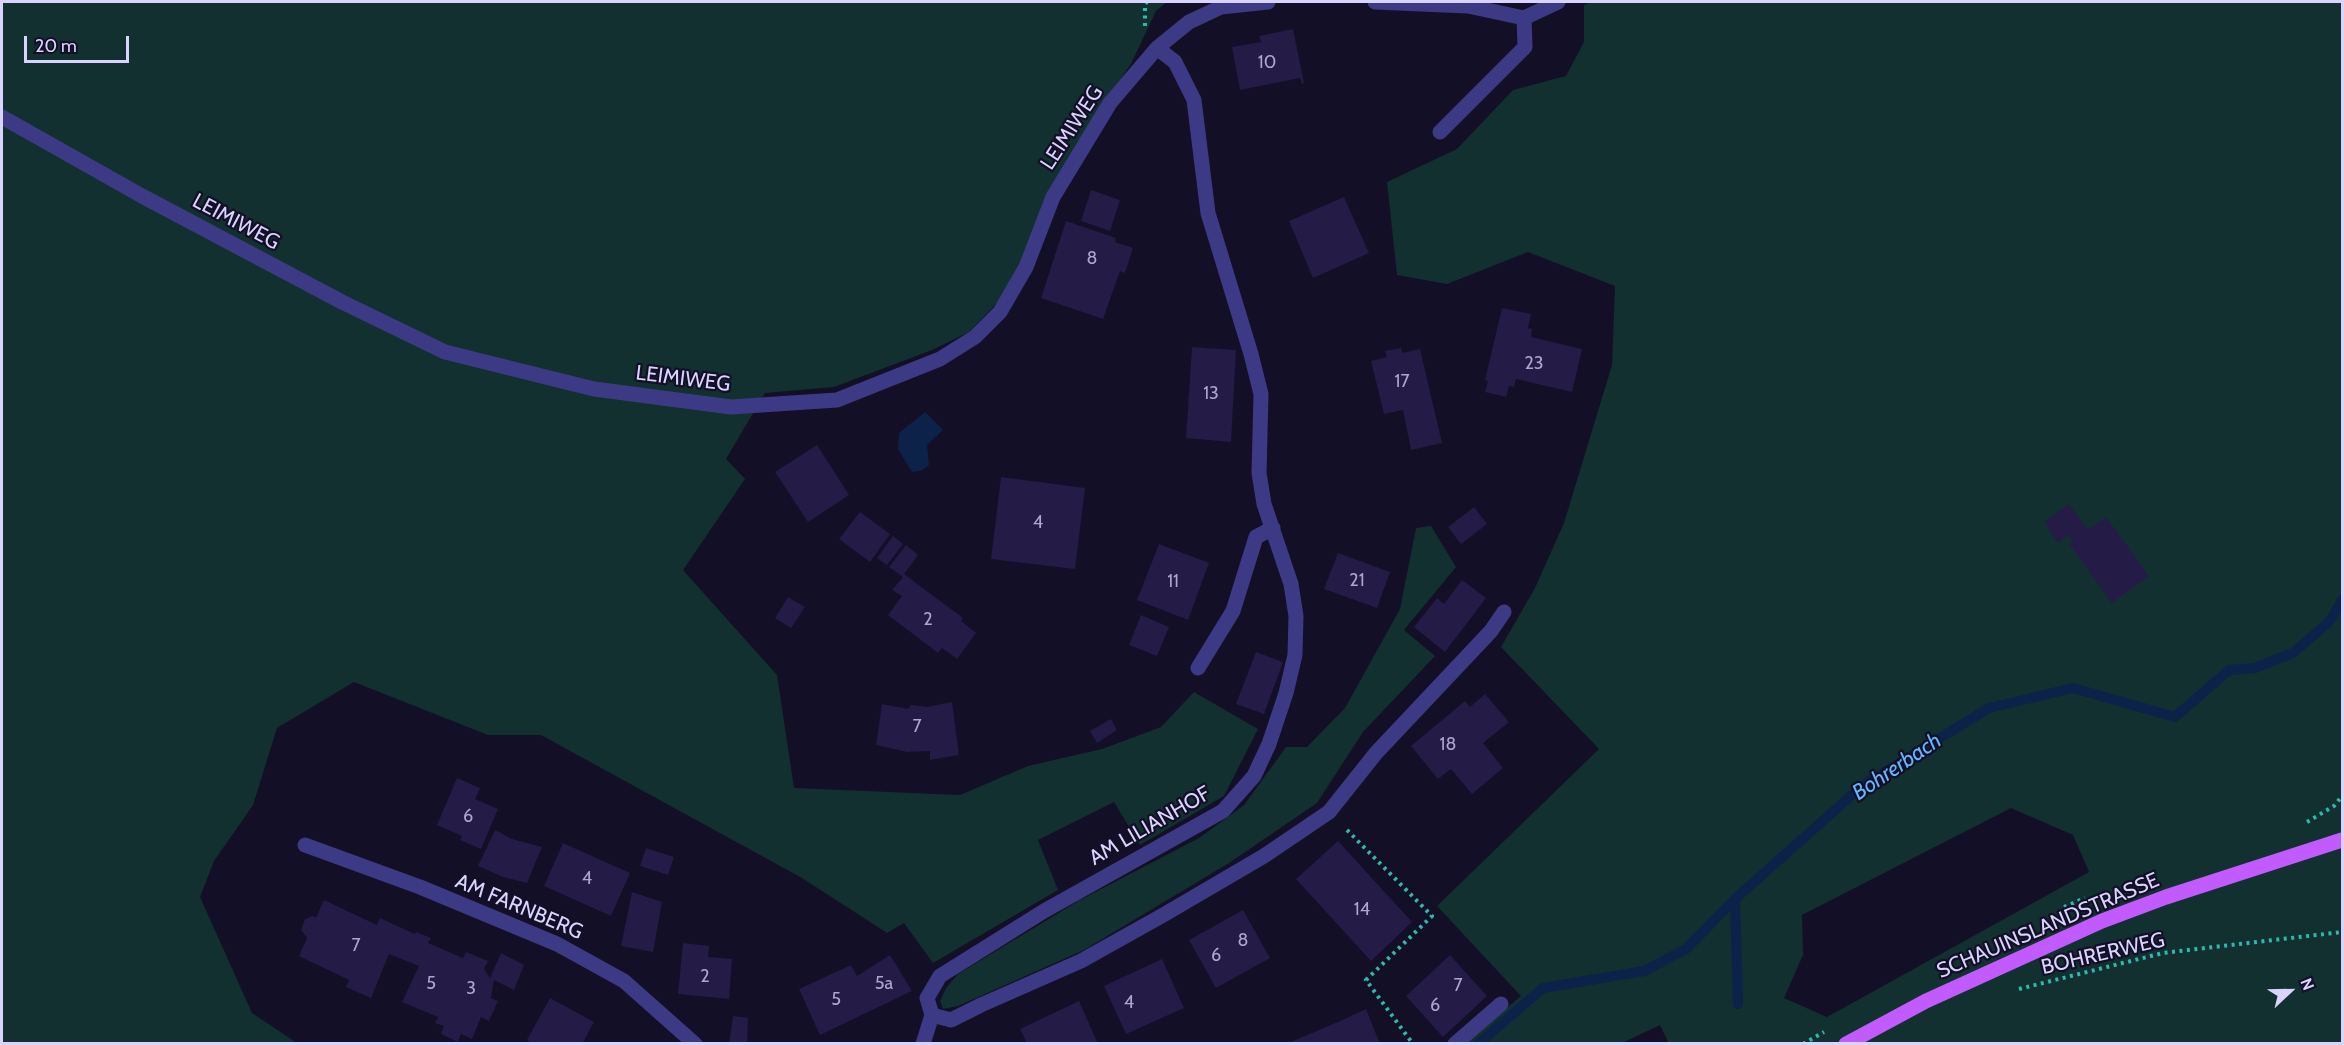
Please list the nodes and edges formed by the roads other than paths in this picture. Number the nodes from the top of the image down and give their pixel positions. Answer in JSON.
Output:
{"nodes":[{"id":1,"x":1268,"y":2,"type":"edge"},
{"id":2,"x":1375,"y":2,"type":"edge"},
{"id":3,"x":1558,"y":2,"type":"edge"},
{"id":4,"x":1524,"y":18,"type":"junction"},
{"id":5,"x":1157,"y":48,"type":"junction"},
{"id":6,"x":2,"y":117,"type":"edge"},
{"id":7,"x":1440,"y":132,"type":"dead end"},
{"id":8,"x":1273,"y":528,"type":"junction"},
{"id":9,"x":1504,"y":612,"type":"dead end"},
{"id":10,"x":1198,"y":668,"type":"dead end"},
{"id":11,"x":2343,"y":840,"type":"edge"},
{"id":12,"x":305,"y":845,"type":"dead end"},
{"id":13,"x":1501,"y":1004,"type":"dead end"},
{"id":14,"x":932,"y":1015,"type":"junction"},
{"id":15,"x":695,"y":1044,"type":"edge"},
{"id":16,"x":923,"y":1044,"type":"edge"},
{"id":17,"x":1455,"y":1044,"type":"edge"},
{"id":18,"x":1846,"y":1044,"type":"edge"}],
"edges":[{"from":1,"to":5,"type":"street","name":"LEIMIWEG"},
{"from":2,"to":4,"type":"street"},
{"from":3,"to":4,"type":"street"},
{"from":4,"to":7,"type":"street"},
{"from":5,"to":6,"type":"street","name":"LEIMIWEG"},
{"from":5,"to":8,"type":"street","name":"AM LILIANHOF"},
{"from":8,"to":10,"type":"street"},
{"from":8,"to":14,"type":"street","name":"AM LILIANHOF"},
{"from":9,"to":14,"type":"street"},
{"from":11,"to":18,"type":"main road","name":"SCHAUINSLANDSTRASSE"},
{"from":12,"to":15,"type":"street","name":"AM FARNBERG"},
{"from":13,"to":17,"type":"street"},
{"from":14,"to":16,"type":"street","name":"AM LILIANHOF"}]}
